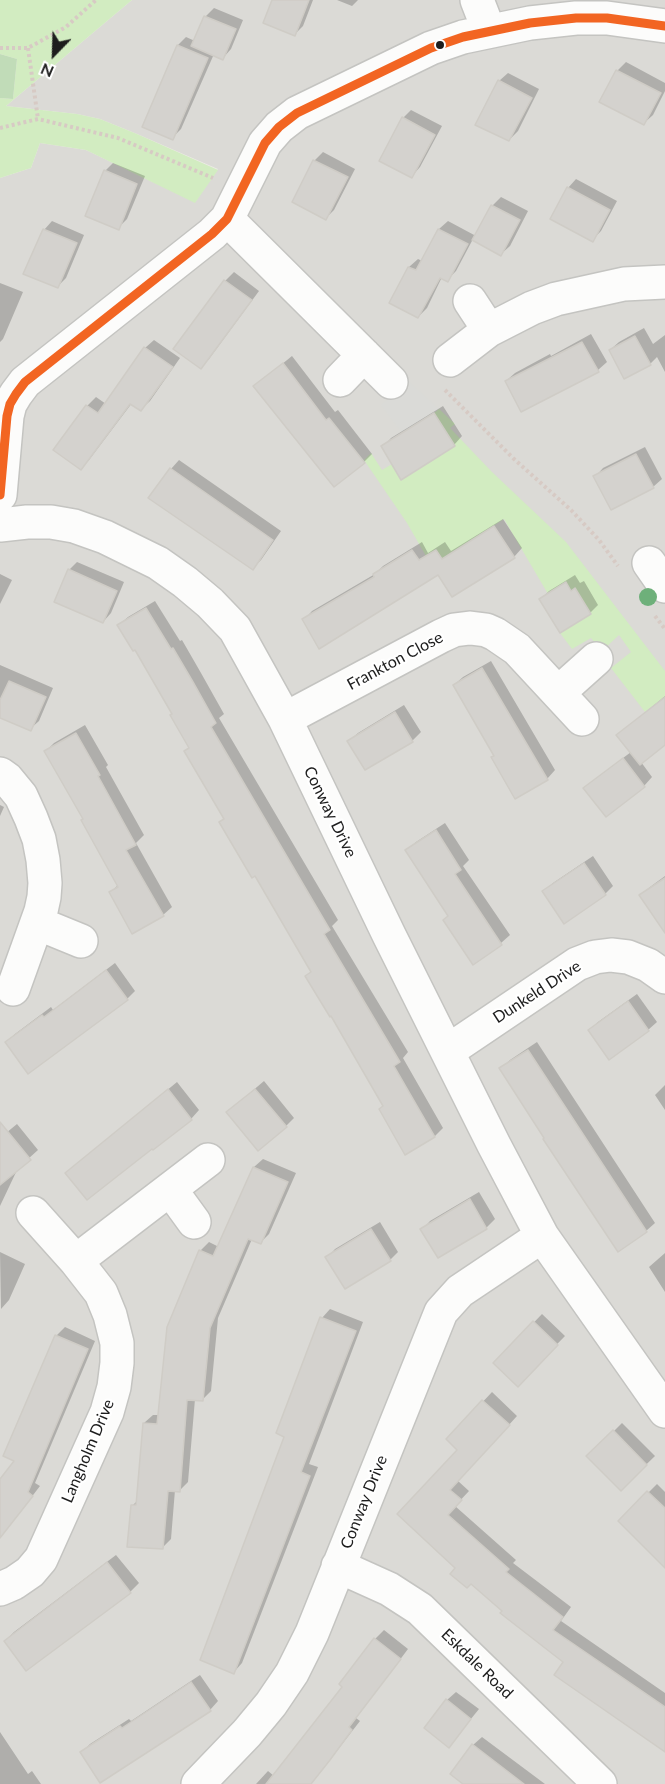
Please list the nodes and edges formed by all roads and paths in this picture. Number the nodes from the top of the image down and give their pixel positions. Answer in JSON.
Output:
{"nodes":[{"id":1,"x":96,"y":0,"type":"edge"},
{"id":2,"x":477,"y":0,"type":"edge"},
{"id":3,"x":665,"y":26,"type":"edge"},
{"id":4,"x":489,"y":31,"type":"junction"},
{"id":5,"x":0,"y":48,"type":"edge"},
{"id":6,"x":28,"y":48,"type":"junction"},
{"id":7,"x":38,"y":119,"type":"junction"},
{"id":8,"x":0,"y":128,"type":"edge"},
{"id":9,"x":241,"y":190,"type":"junction"},
{"id":10,"x":227,"y":219,"type":"junction"},
{"id":11,"x":665,"y":282,"type":"edge"},
{"id":12,"x":470,"y":301,"type":"dead end"},
{"id":13,"x":489,"y":330,"type":"junction"},
{"id":14,"x":364,"y":355,"type":"junction"},
{"id":15,"x":450,"y":360,"type":"dead end"},
{"id":16,"x":340,"y":380,"type":"dead end"},
{"id":17,"x":391,"y":382,"type":"dead end"},
{"id":18,"x":0,"y":495,"type":"edge"},
{"id":19,"x":0,"y":525,"type":"edge"},
{"id":20,"x":596,"y":659,"type":"dead end"},
{"id":21,"x":558,"y":693,"type":"junction"},
{"id":22,"x":285,"y":719,"type":"junction"},
{"id":23,"x":582,"y":719,"type":"dead end"},
{"id":24,"x":0,"y":774,"type":"edge"},
{"id":25,"x":37,"y":923,"type":"junction"},
{"id":26,"x":81,"y":941,"type":"dead end"},
{"id":27,"x":665,"y":977,"type":"edge"},
{"id":28,"x":13,"y":989,"type":"dead end"},
{"id":29,"x":448,"y":1051,"type":"junction"},
{"id":30,"x":208,"y":1160,"type":"dead end"},
{"id":31,"x":170,"y":1189,"type":"junction"},
{"id":32,"x":33,"y":1213,"type":"dead end"},
{"id":33,"x":194,"y":1222,"type":"dead end"},
{"id":34,"x":542,"y":1236,"type":"junction"},
{"id":35,"x":76,"y":1261,"type":"junction"},
{"id":36,"x":665,"y":1411,"type":"edge"},
{"id":37,"x":338,"y":1566,"type":"junction"},
{"id":38,"x":0,"y":1588,"type":"edge"},
{"id":39,"x":198,"y":1784,"type":"edge"},
{"id":40,"x":600,"y":1784,"type":"edge"}],
"edges":[{"from":1,"to":6,"type":"path"},
{"from":2,"to":4,"type":"street"},
{"from":3,"to":4,"type":"street"},
{"from":4,"to":9,"type":"street"},
{"from":5,"to":6,"type":"path"},
{"from":6,"to":7,"type":"path"},
{"from":7,"to":8,"type":"path"},
{"from":7,"to":9,"type":"path"},
{"from":9,"to":10,"type":"street"},
{"from":10,"to":14,"type":"street"},
{"from":10,"to":18,"type":"street"},
{"from":11,"to":13,"type":"street"},
{"from":12,"to":13,"type":"street"},
{"from":13,"to":15,"type":"street"},
{"from":14,"to":16,"type":"street"},
{"from":14,"to":17,"type":"street"},
{"from":19,"to":22,"type":"street","name":"Conway Drive"},
{"from":20,"to":21,"type":"street"},
{"from":21,"to":22,"type":"street","name":"Frankton Close"},
{"from":21,"to":23,"type":"street","name":"Frankton Close"},
{"from":22,"to":29,"type":"street","name":"Conway Drive"},
{"from":24,"to":25,"type":"street"},
{"from":25,"to":26,"type":"street"},
{"from":25,"to":28,"type":"street"},
{"from":27,"to":29,"type":"street","name":"Dunkeld Drive"},
{"from":29,"to":34,"type":"street","name":"Conway Drive"},
{"from":30,"to":31,"type":"street"},
{"from":31,"to":33,"type":"street"},
{"from":31,"to":35,"type":"street"},
{"from":32,"to":35,"type":"street","name":"Langholm Drive"},
{"from":34,"to":36,"type":"street","name":"Conway Drive"},
{"from":34,"to":37,"type":"street","name":"Conway Drive"},
{"from":35,"to":38,"type":"street","name":"Langholm Drive"},
{"from":37,"to":39,"type":"street","name":"Conway Drive"},
{"from":37,"to":40,"type":"street","name":"Eskdale Road"}]}
